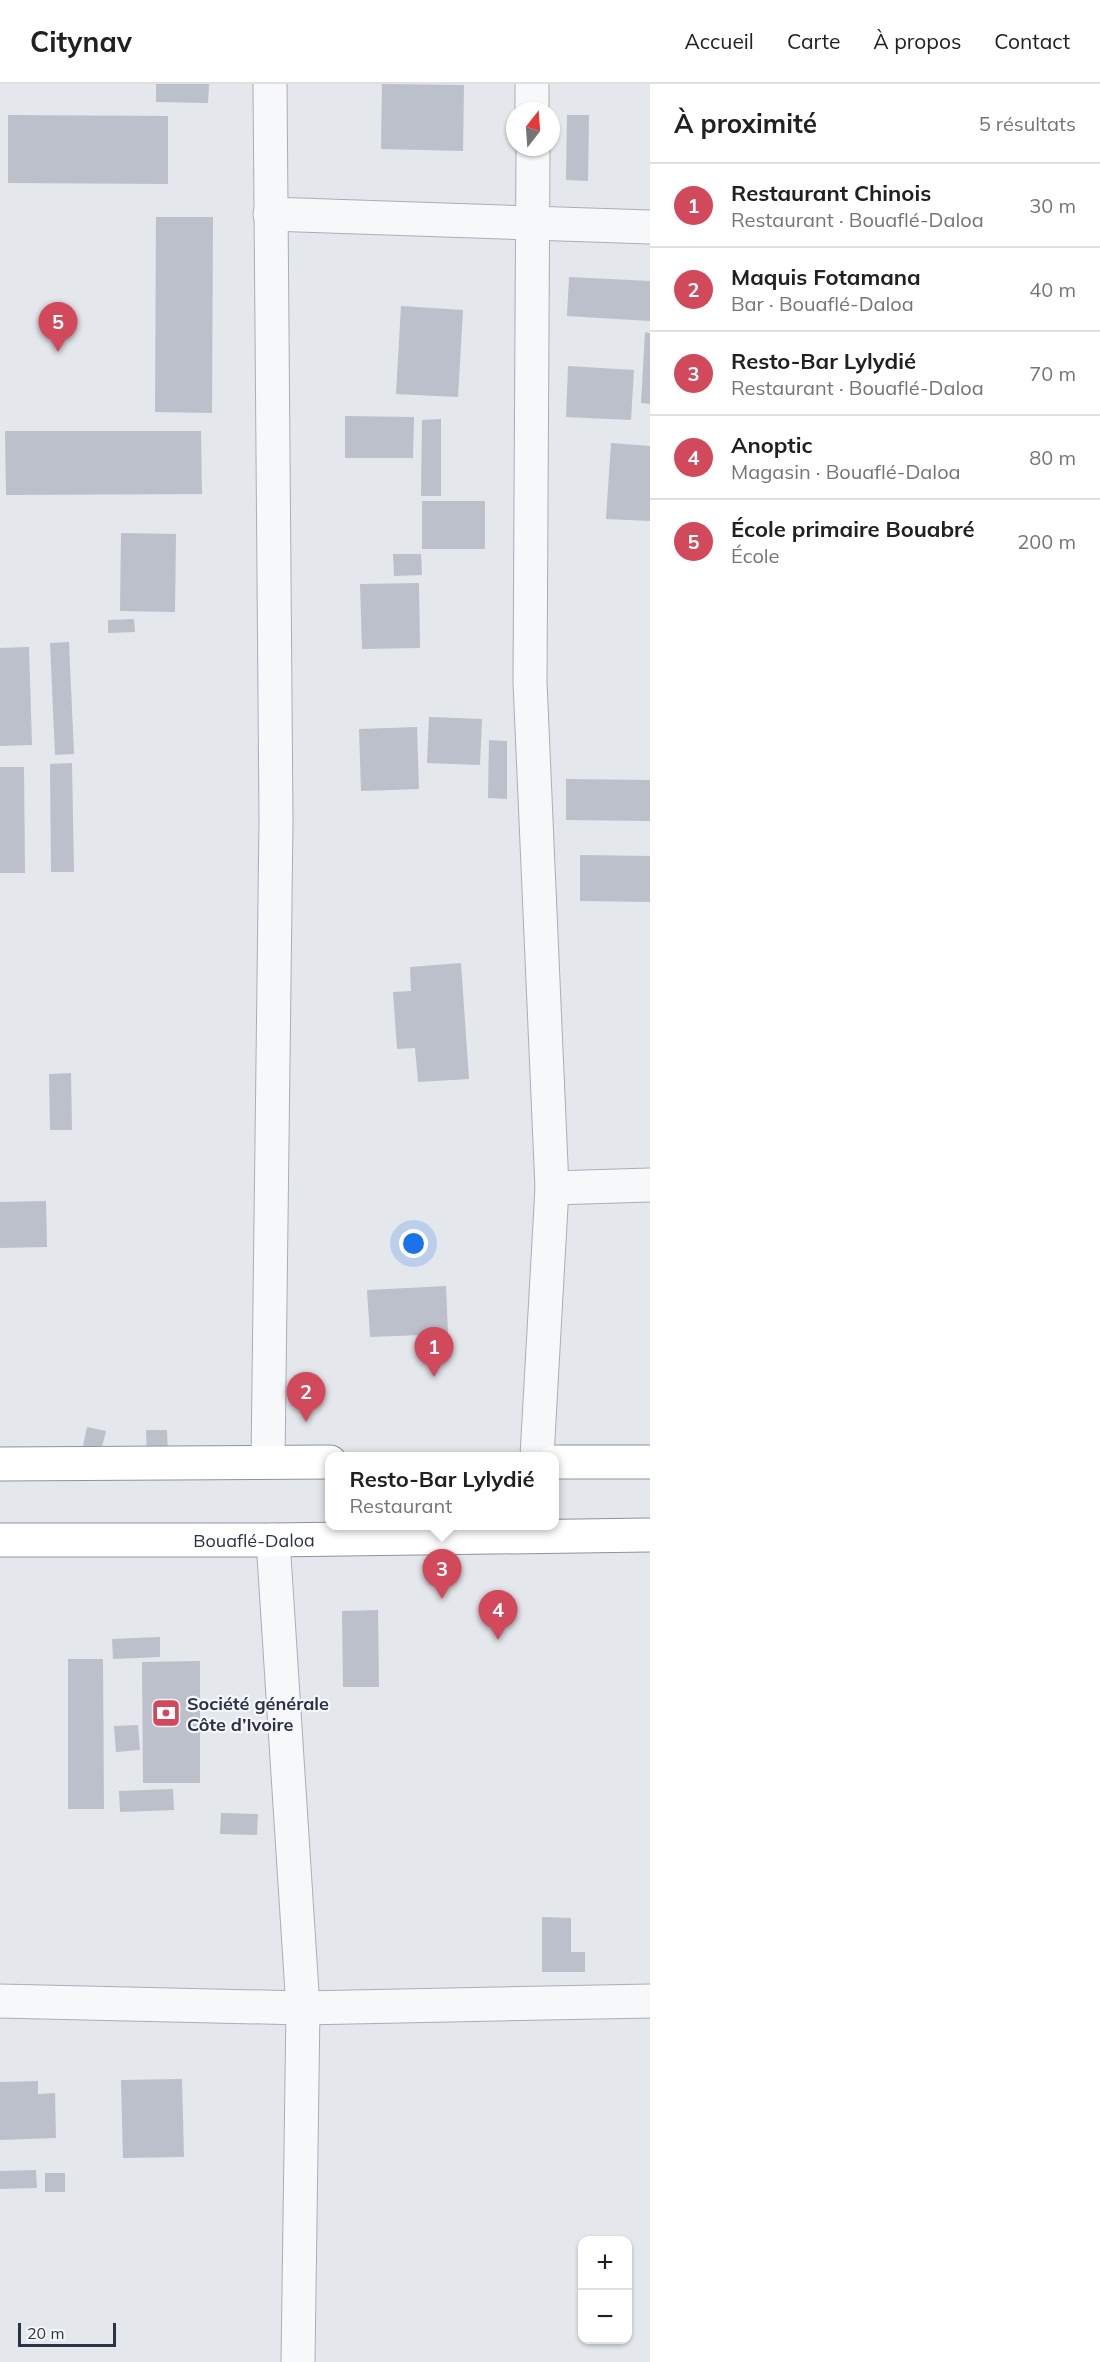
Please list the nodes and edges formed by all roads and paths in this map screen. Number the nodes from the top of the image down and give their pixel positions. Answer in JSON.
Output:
{"nodes":[{"id":1,"x":270,"y":84,"type":"edge"},
{"id":2,"x":532,"y":84,"type":"edge"},
{"id":3,"x":532,"y":102,"type":"edge"},
{"id":4,"x":533,"y":156,"type":"edge"},
{"id":5,"x":270,"y":214,"type":"junction"},
{"id":6,"x":534,"y":222,"type":"junction"},
{"id":7,"x":650,"y":226,"type":"edge"},
{"id":8,"x":650,"y":1185,"type":"edge"},
{"id":9,"x":552,"y":1188,"type":"junction"},
{"id":10,"x":537,"y":1452,"type":"edge"},
{"id":11,"x":268,"y":1461,"type":"junction"},
{"id":12,"x":325,"y":1462,"type":"edge"},
{"id":13,"x":559,"y":1462,"type":"edge"},
{"id":14,"x":650,"y":1462,"type":"edge"},
{"id":15,"x":0,"y":1464,"type":"edge"},
{"id":16,"x":650,"y":1536,"type":"edge"},
{"id":17,"x":0,"y":1540,"type":"edge"},
{"id":18,"x":273,"y":1540,"type":"junction"},
{"id":19,"x":0,"y":2001,"type":"edge"},
{"id":20,"x":650,"y":2001,"type":"edge"},
{"id":21,"x":303,"y":2008,"type":"junction"},
{"id":22,"x":298,"y":2362,"type":"edge"}],
"edges":[{"from":1,"to":5,"type":"street"},
{"from":2,"to":3,"type":"street"},
{"from":4,"to":6,"type":"street"},
{"from":5,"to":6,"type":"street"},
{"from":5,"to":11,"type":"street"},
{"from":6,"to":7,"type":"street"},
{"from":6,"to":9,"type":"street"},
{"from":8,"to":9,"type":"street"},
{"from":9,"to":10,"type":"street"},
{"from":11,"to":12,"type":"highway"},
{"from":11,"to":15,"type":"highway"},
{"from":13,"to":14,"type":"highway"},
{"from":16,"to":18,"type":"highway","name":"Bouaflé-Daloa"},
{"from":17,"to":18,"type":"highway","name":"Bouaflé-Daloa"},
{"from":18,"to":21,"type":"street"},
{"from":19,"to":21,"type":"street"},
{"from":20,"to":21,"type":"street"},
{"from":21,"to":22,"type":"street"}]}
